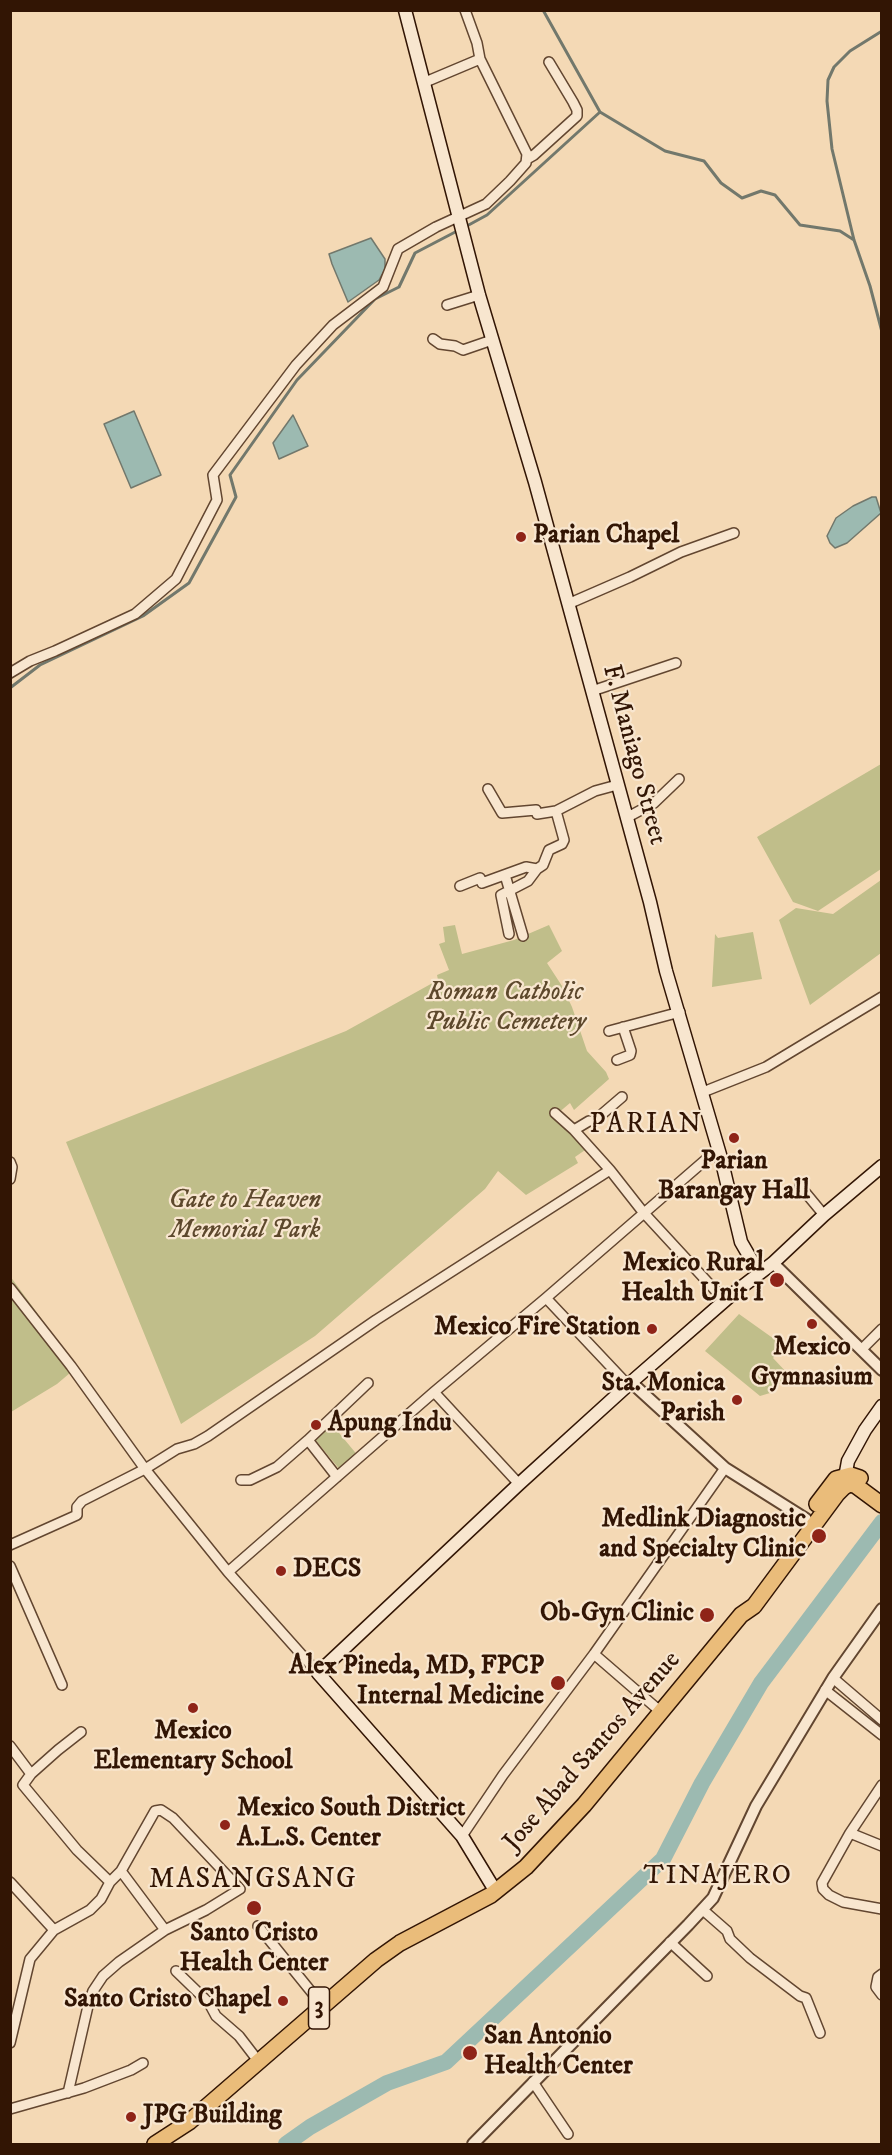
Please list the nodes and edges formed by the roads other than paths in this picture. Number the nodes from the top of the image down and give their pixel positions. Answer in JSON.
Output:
{"nodes":[{"id":1,"x":405,"y":10,"type":"edge"},
{"id":2,"x":465,"y":10,"type":"edge"},
{"id":3,"x":480,"y":59,"type":"junction"},
{"id":4,"x":549,"y":62,"type":"dead end"},
{"id":5,"x":423,"y":82,"type":"junction"},
{"id":6,"x":527,"y":159,"type":"junction"},
{"id":7,"x":459,"y":219,"type":"junction"},
{"id":8,"x":479,"y":296,"type":"junction"},
{"id":9,"x":447,"y":305,"type":"dead end"},
{"id":10,"x":433,"y":339,"type":"dead end"},
{"id":11,"x":492,"y":340,"type":"junction"},
{"id":12,"x":734,"y":533,"type":"dead end"},
{"id":13,"x":568,"y":604,"type":"junction"},
{"id":14,"x":676,"y":663,"type":"dead end"},
{"id":15,"x":10,"y":673,"type":"edge"},
{"id":16,"x":592,"y":691,"type":"junction"},
{"id":17,"x":679,"y":779,"type":"dead end"},
{"id":18,"x":617,"y":785,"type":"junction"},
{"id":19,"x":488,"y":789,"type":"dead end"},
{"id":20,"x":556,"y":812,"type":"junction"},
{"id":21,"x":626,"y":818,"type":"junction"},
{"id":22,"x":537,"y":869,"type":"junction"},
{"id":23,"x":505,"y":875,"type":"junction"},
{"id":24,"x":460,"y":886,"type":"dead end"},
{"id":25,"x":510,"y":891,"type":"junction"},
{"id":26,"x":509,"y":934,"type":"dead end"},
{"id":27,"x":523,"y":936,"type":"dead end"},
{"id":28,"x":880,"y":1002,"type":"edge"},
{"id":29,"x":680,"y":1012,"type":"junction"},
{"id":30,"x":624,"y":1027,"type":"junction"},
{"id":31,"x":609,"y":1030,"type":"dead end"},
{"id":32,"x":617,"y":1060,"type":"dead end"},
{"id":33,"x":703,"y":1092,"type":"junction"},
{"id":34,"x":622,"y":1097,"type":"dead end"},
{"id":35,"x":555,"y":1113,"type":"dead end"},
{"id":36,"x":574,"y":1130,"type":"junction"},
{"id":37,"x":718,"y":1149,"type":"junction"},
{"id":38,"x":10,"y":1162,"type":"edge"},
{"id":39,"x":882,"y":1166,"type":"edge"},
{"id":40,"x":610,"y":1170,"type":"junction"},
{"id":41,"x":10,"y":1179,"type":"edge"},
{"id":42,"x":800,"y":1186,"type":"dead end"},
{"id":43,"x":643,"y":1212,"type":"junction"},
{"id":44,"x":824,"y":1215,"type":"junction"},
{"id":45,"x":773,"y":1263,"type":"junction"},
{"id":46,"x":759,"y":1273,"type":"junction"},
{"id":47,"x":10,"y":1288,"type":"edge"},
{"id":48,"x":546,"y":1298,"type":"junction"},
{"id":49,"x":725,"y":1301,"type":"junction"},
{"id":50,"x":882,"y":1329,"type":"edge"},
{"id":51,"x":862,"y":1348,"type":"junction"},
{"id":52,"x":882,"y":1370,"type":"edge"},
{"id":53,"x":368,"y":1383,"type":"dead end"},
{"id":54,"x":630,"y":1384,"type":"junction"},
{"id":55,"x":434,"y":1392,"type":"junction"},
{"id":56,"x":882,"y":1406,"type":"edge"},
{"id":57,"x":308,"y":1440,"type":"junction"},
{"id":58,"x":725,"y":1468,"type":"junction"},
{"id":59,"x":145,"y":1469,"type":"junction"},
{"id":60,"x":337,"y":1477,"type":"junction"},
{"id":61,"x":241,"y":1480,"type":"dead end"},
{"id":62,"x":844,"y":1481,"type":"junction"},
{"id":63,"x":519,"y":1484,"type":"junction"},
{"id":64,"x":875,"y":1492,"type":"edge"},
{"id":65,"x":882,"y":1505,"type":"edge"},
{"id":66,"x":806,"y":1519,"type":"junction"},
{"id":67,"x":10,"y":1545,"type":"edge"},
{"id":68,"x":10,"y":1566,"type":"edge"},
{"id":69,"x":228,"y":1572,"type":"junction"},
{"id":70,"x":882,"y":1609,"type":"edge"},
{"id":71,"x":741,"y":1615,"type":"junction"},
{"id":72,"x":594,"y":1654,"type":"junction"},
{"id":73,"x":318,"y":1673,"type":"junction"},
{"id":74,"x":833,"y":1678,"type":"junction"},
{"id":75,"x":62,"y":1685,"type":"dead end"},
{"id":76,"x":825,"y":1690,"type":"junction"},
{"id":77,"x":661,"y":1712,"type":"junction"},
{"id":78,"x":882,"y":1720,"type":"edge"},
{"id":79,"x":81,"y":1732,"type":"dead end"},
{"id":80,"x":882,"y":1735,"type":"edge"},
{"id":81,"x":10,"y":1746,"type":"edge"},
{"id":82,"x":31,"y":1774,"type":"junction"},
{"id":83,"x":880,"y":1789,"type":"edge"},
{"id":84,"x":850,"y":1833,"type":"junction"},
{"id":85,"x":462,"y":1836,"type":"junction"},
{"id":86,"x":882,"y":1846,"type":"edge"},
{"id":87,"x":121,"y":1871,"type":"junction"},
{"id":88,"x":10,"y":1882,"type":"edge"},
{"id":89,"x":110,"y":1882,"type":"junction"},
{"id":90,"x":496,"y":1892,"type":"junction"},
{"id":91,"x":882,"y":1909,"type":"edge"},
{"id":92,"x":703,"y":1910,"type":"junction"},
{"id":93,"x":258,"y":1926,"type":"dead end"},
{"id":94,"x":54,"y":1930,"type":"junction"},
{"id":95,"x":165,"y":1930,"type":"junction"},
{"id":96,"x":670,"y":1942,"type":"junction"},
{"id":97,"x":176,"y":1971,"type":"dead end"},
{"id":98,"x":882,"y":1974,"type":"edge"},
{"id":99,"x":707,"y":1976,"type":"dead end"},
{"id":100,"x":882,"y":1995,"type":"edge"},
{"id":101,"x":322,"y":2005,"type":"junction"},
{"id":102,"x":820,"y":2033,"type":"dead end"},
{"id":103,"x":10,"y":2043,"type":"edge"},
{"id":104,"x":259,"y":2062,"type":"junction"},
{"id":105,"x":143,"y":2063,"type":"dead end"},
{"id":106,"x":533,"y":2082,"type":"junction"},
{"id":107,"x":68,"y":2093,"type":"junction"},
{"id":108,"x":10,"y":2109,"type":"edge"},
{"id":109,"x":568,"y":2134,"type":"dead end"},
{"id":110,"x":155,"y":2145,"type":"edge"},
{"id":111,"x":473,"y":2145,"type":"edge"}],
"edges":[{"from":1,"to":5,"type":"main road","name":"F. Maniago Street"},
{"from":2,"to":3,"type":"street"},
{"from":3,"to":5,"type":"street"},
{"from":3,"to":6,"type":"street"},
{"from":4,"to":6,"type":"street"},
{"from":5,"to":7,"type":"main road","name":"F. Maniago Street"},
{"from":6,"to":7,"type":"street"},
{"from":7,"to":8,"type":"main road","name":"F. Maniago Street"},
{"from":7,"to":15,"type":"street"},
{"from":8,"to":9,"type":"street"},
{"from":8,"to":11,"type":"main road","name":"F. Maniago Street"},
{"from":10,"to":11,"type":"street"},
{"from":11,"to":13,"type":"main road","name":"F. Maniago Street"},
{"from":12,"to":13,"type":"street"},
{"from":13,"to":16,"type":"main road","name":"F. Maniago Street"},
{"from":14,"to":16,"type":"street"},
{"from":16,"to":18,"type":"main road","name":"F. Maniago Street"},
{"from":17,"to":21,"type":"street"},
{"from":18,"to":20,"type":"street"},
{"from":18,"to":21,"type":"main road","name":"F. Maniago Street"},
{"from":19,"to":20,"type":"street"},
{"from":20,"to":22,"type":"street"},
{"from":21,"to":29,"type":"main road","name":"F. Maniago Street"},
{"from":22,"to":23,"type":"street"},
{"from":22,"to":25,"type":"street"},
{"from":23,"to":24,"type":"street"},
{"from":23,"to":25,"type":"street"},
{"from":25,"to":26,"type":"street"},
{"from":25,"to":27,"type":"street"},
{"from":28,"to":33,"type":"street"},
{"from":29,"to":30,"type":"street"},
{"from":29,"to":33,"type":"main road","name":"F. Maniago Street"},
{"from":30,"to":31,"type":"street"},
{"from":30,"to":32,"type":"street"},
{"from":33,"to":37,"type":"main road","name":"F. Maniago Street"},
{"from":34,"to":36,"type":"street"},
{"from":35,"to":36,"type":"street"},
{"from":36,"to":40,"type":"street"},
{"from":37,"to":43,"type":"street"},
{"from":37,"to":46,"type":"main road","name":"F. Maniago Street"},
{"from":38,"to":41,"type":"street"},
{"from":39,"to":44,"type":"main road"},
{"from":40,"to":43,"type":"street"},
{"from":40,"to":59,"type":"street"},
{"from":42,"to":44,"type":"street"},
{"from":43,"to":48,"type":"street"},
{"from":43,"to":49,"type":"street"},
{"from":44,"to":45,"type":"main road"},
{"from":45,"to":46,"type":"main road"},
{"from":45,"to":51,"type":"street"},
{"from":46,"to":49,"type":"main road"},
{"from":47,"to":59,"type":"street"},
{"from":48,"to":54,"type":"street"},
{"from":48,"to":55,"type":"street"},
{"from":49,"to":54,"type":"main road"},
{"from":50,"to":51,"type":"street"},
{"from":51,"to":52,"type":"street"},
{"from":53,"to":57,"type":"street"},
{"from":54,"to":58,"type":"street"},
{"from":54,"to":63,"type":"main road"},
{"from":55,"to":60,"type":"street"},
{"from":55,"to":63,"type":"street"},
{"from":56,"to":62,"type":"main road"},
{"from":57,"to":60,"type":"street"},
{"from":57,"to":61,"type":"street"},
{"from":58,"to":66,"type":"street"},
{"from":58,"to":72,"type":"street"},
{"from":59,"to":67,"type":"street"},
{"from":59,"to":69,"type":"street"},
{"from":60,"to":69,"type":"street"},
{"from":62,"to":64,"type":"highway"},
{"from":62,"to":66,"type":"highway","name":"Jose Abad Santos Avenue","number":"3"},
{"from":62,"to":71,"type":"highway","name":"Jose Abad Santos Avenue","number":"3"},
{"from":63,"to":73,"type":"main road"},
{"from":64,"to":65,"type":"highway"},
{"from":66,"to":71,"type":"highway","name":"Jose Abad Santos Avenue","number":"3"},
{"from":68,"to":75,"type":"street"},
{"from":69,"to":73,"type":"street"},
{"from":70,"to":74,"type":"street"},
{"from":71,"to":77,"type":"highway","name":"Jose Abad Santos Avenue","number":"3"},
{"from":72,"to":77,"type":"street"},
{"from":72,"to":85,"type":"street"},
{"from":73,"to":85,"type":"main road"},
{"from":74,"to":76,"type":"street"},
{"from":74,"to":78,"type":"street"},
{"from":76,"to":80,"type":"street"},
{"from":76,"to":92,"type":"street"},
{"from":77,"to":90,"type":"highway","name":"Jose Abad Santos Avenue","number":"3"},
{"from":79,"to":82,"type":"street"},
{"from":81,"to":82,"type":"street"},
{"from":82,"to":89,"type":"street"},
{"from":83,"to":84,"type":"street"},
{"from":84,"to":86,"type":"street"},
{"from":84,"to":91,"type":"street"},
{"from":85,"to":90,"type":"main road"},
{"from":87,"to":89,"type":"street"},
{"from":87,"to":95,"type":"street"},
{"from":87,"to":95,"type":"street"},
{"from":88,"to":94,"type":"street"},
{"from":89,"to":94,"type":"street"},
{"from":90,"to":101,"type":"highway","name":"Jose Abad Santos Avenue","number":"3"},
{"from":92,"to":96,"type":"street"},
{"from":92,"to":102,"type":"street"},
{"from":93,"to":101,"type":"street"},
{"from":94,"to":103,"type":"street"},
{"from":95,"to":107,"type":"street"},
{"from":96,"to":99,"type":"street"},
{"from":96,"to":106,"type":"street"},
{"from":97,"to":104,"type":"street"},
{"from":98,"to":100,"type":"street"},
{"from":101,"to":104,"type":"highway","name":"Jose Abad Santos Avenue","number":"3"},
{"from":104,"to":110,"type":"highway","name":"Jose Abad Santos Avenue","number":"3"},
{"from":105,"to":107,"type":"street"},
{"from":106,"to":109,"type":"street"},
{"from":106,"to":111,"type":"street"},
{"from":107,"to":108,"type":"street"}]}
